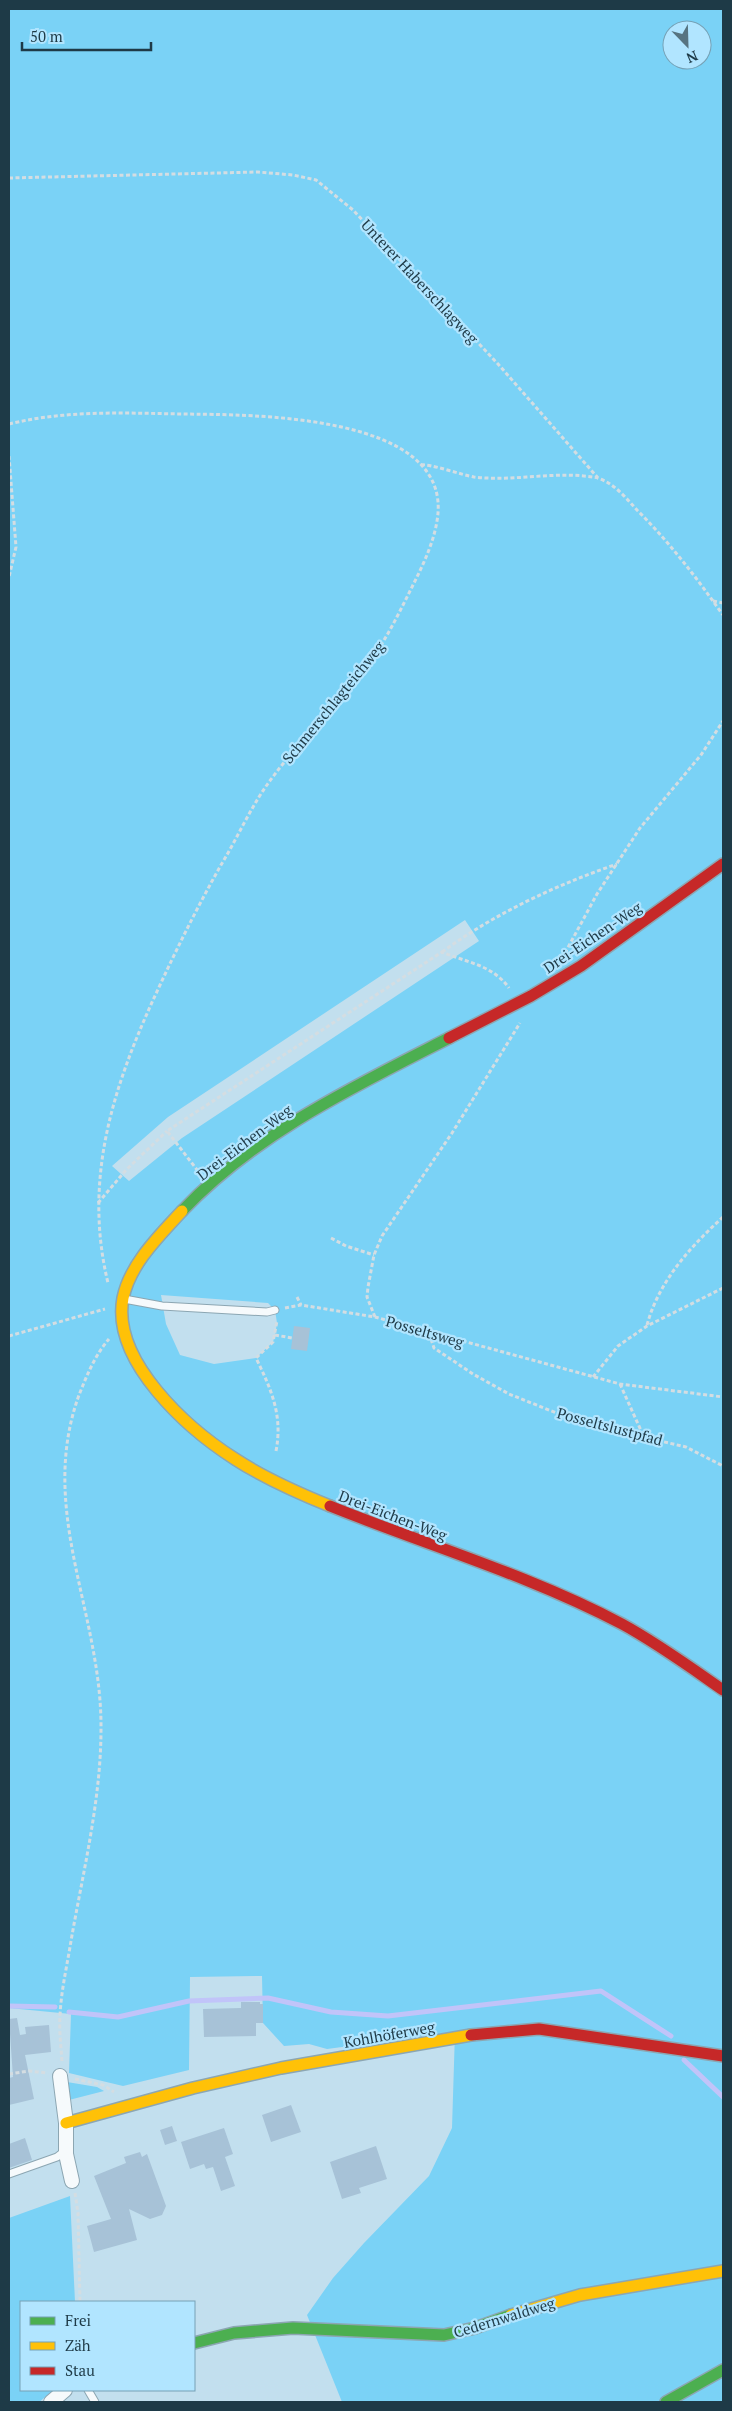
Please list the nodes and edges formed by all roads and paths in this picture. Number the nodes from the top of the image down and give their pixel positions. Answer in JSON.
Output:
{"nodes":[{"id":1,"x":9,"y":178,"type":"edge"},
{"id":2,"x":9,"y":424,"type":"edge"},
{"id":3,"x":9,"y":456,"type":"edge"},
{"id":4,"x":422,"y":465,"type":"junction"},
{"id":5,"x":10,"y":473,"type":"edge"},
{"id":6,"x":598,"y":478,"type":"junction"},
{"id":7,"x":9,"y":577,"type":"edge"},
{"id":8,"x":713,"y":600,"type":"junction"},
{"id":9,"x":723,"y":603,"type":"edge"},
{"id":10,"x":723,"y":615,"type":"edge"},
{"id":11,"x":723,"y":721,"type":"edge"},
{"id":12,"x":618,"y":864,"type":"junction"},
{"id":13,"x":723,"y":864,"type":"edge"},
{"id":14,"x":442,"y":952,"type":"junction"},
{"id":15,"x":561,"y":960,"type":"dead end"},
{"id":16,"x":517,"y":1003,"type":"junction"},
{"id":17,"x":521,"y":1021,"type":"dead end"},
{"id":18,"x":167,"y":1131,"type":"junction"},
{"id":19,"x":209,"y":1186,"type":"junction"},
{"id":20,"x":98,"y":1203,"type":"junction"},
{"id":21,"x":723,"y":1217,"type":"edge"},
{"id":22,"x":331,"y":1238,"type":"dead end"},
{"id":23,"x":374,"y":1255,"type":"junction"},
{"id":24,"x":723,"y":1288,"type":"edge"},
{"id":25,"x":297,"y":1297,"type":"dead end"},
{"id":26,"x":123,"y":1302,"type":"junction"},
{"id":27,"x":301,"y":1305,"type":"junction"},
{"id":28,"x":275,"y":1310,"type":"junction"},
{"id":29,"x":375,"y":1317,"type":"junction"},
{"id":30,"x":647,"y":1326,"type":"junction"},
{"id":31,"x":124,"y":1328,"type":"junction"},
{"id":32,"x":428,"y":1332,"type":"junction"},
{"id":33,"x":275,"y":1335,"type":"junction"},
{"id":34,"x":9,"y":1336,"type":"edge"},
{"id":35,"x":292,"y":1338,"type":"dead end"},
{"id":36,"x":593,"y":1376,"type":"junction"},
{"id":37,"x":620,"y":1384,"type":"junction"},
{"id":38,"x":723,"y":1397,"type":"edge"},
{"id":39,"x":643,"y":1436,"type":"junction"},
{"id":40,"x":276,"y":1451,"type":"dead end"},
{"id":41,"x":723,"y":1466,"type":"edge"},
{"id":42,"x":723,"y":1690,"type":"edge"},
{"id":43,"x":723,"y":2056,"type":"edge"},
{"id":44,"x":9,"y":2074,"type":"edge"},
{"id":45,"x":62,"y":2076,"type":"junction"},
{"id":46,"x":126,"y":2105,"type":"junction"},
{"id":47,"x":66,"y":2123,"type":"junction"},
{"id":48,"x":66,"y":2150,"type":"junction"},
{"id":49,"x":9,"y":2174,"type":"edge"},
{"id":50,"x":72,"y":2181,"type":"joint"},
{"id":51,"x":723,"y":2271,"type":"edge"},
{"id":52,"x":80,"y":2301,"type":"edge"},
{"id":53,"x":195,"y":2343,"type":"edge"},
{"id":54,"x":723,"y":2370,"type":"edge"},
{"id":55,"x":64,"y":2391,"type":"edge"},
{"id":56,"x":89,"y":2391,"type":"edge"},
{"id":57,"x":51,"y":2402,"type":"edge"},
{"id":58,"x":95,"y":2402,"type":"edge"},
{"id":59,"x":666,"y":2402,"type":"edge"}],
"edges":[{"from":1,"to":6,"type":"path","name":"Unterer Haberschlagweg"},
{"from":2,"to":4,"type":"path","name":"Schmerschlagteichweg"},
{"from":3,"to":5,"type":"path"},
{"from":4,"to":6,"type":"path"},
{"from":4,"to":20,"type":"path","name":"Schmerschlagteichweg"},
{"from":5,"to":7,"type":"path"},
{"from":6,"to":8,"type":"path","name":"Unterer Haberschlagweg"},
{"from":8,"to":9,"type":"path"},
{"from":8,"to":10,"type":"path","name":"Unterer Haberschlagweg"},
{"from":11,"to":12,"type":"path"},
{"from":12,"to":14,"type":"path"},
{"from":12,"to":15,"type":"path"},
{"from":13,"to":16,"type":"street","name":"Drei-Eichen-Weg"},
{"from":14,"to":16,"type":"path"},
{"from":14,"to":18,"type":"path"},
{"from":16,"to":19,"type":"street","name":"Drei-Eichen-Weg"},
{"from":17,"to":23,"type":"path"},
{"from":18,"to":19,"type":"path"},
{"from":18,"to":20,"type":"path"},
{"from":19,"to":26,"type":"street","name":"Drei-Eichen-Weg"},
{"from":20,"to":26,"type":"path","name":"Schmerschlagteichweg"},
{"from":21,"to":30,"type":"path"},
{"from":22,"to":23,"type":"path"},
{"from":23,"to":29,"type":"path"},
{"from":24,"to":30,"type":"path"},
{"from":25,"to":27,"type":"path"},
{"from":26,"to":28,"type":"lane"},
{"from":26,"to":31,"type":"street","name":"Drei-Eichen-Weg"},
{"from":26,"to":34,"type":"path"},
{"from":27,"to":28,"type":"path","name":"Posseltsweg"},
{"from":27,"to":29,"type":"path","name":"Posseltsweg"},
{"from":28,"to":33,"type":"path"},
{"from":29,"to":32,"type":"path","name":"Posseltsweg"},
{"from":30,"to":36,"type":"path"},
{"from":31,"to":42,"type":"street","name":"Drei-Eichen-Weg"},
{"from":31,"to":45,"type":"path"},
{"from":32,"to":36,"type":"path","name":"Posseltsweg"},
{"from":32,"to":39,"type":"path","name":"Posseltslustpfad"},
{"from":33,"to":35,"type":"path"},
{"from":33,"to":40,"type":"path"},
{"from":36,"to":37,"type":"path","name":"Posseltsweg"},
{"from":37,"to":38,"type":"path","name":"Posseltsweg"},
{"from":37,"to":39,"type":"path"},
{"from":39,"to":41,"type":"path","name":"Posseltslustpfad"},
{"from":43,"to":46,"type":"street","name":"Kohlhöferweg"},
{"from":44,"to":45,"type":"path"},
{"from":45,"to":46,"type":"path"},
{"from":45,"to":47,"type":"street"},
{"from":46,"to":47,"type":"street","name":"Kohlhöferweg"},
{"from":47,"to":48,"type":"street"},
{"from":48,"to":49,"type":"lane"},
{"from":48,"to":50,"type":"street"},
{"from":50,"to":52,"type":"path"},
{"from":51,"to":53,"type":"street","name":"Cedernwaldweg"},
{"from":54,"to":59,"type":"street"},
{"from":55,"to":57,"type":"street"},
{"from":56,"to":58,"type":"lane"}]}
